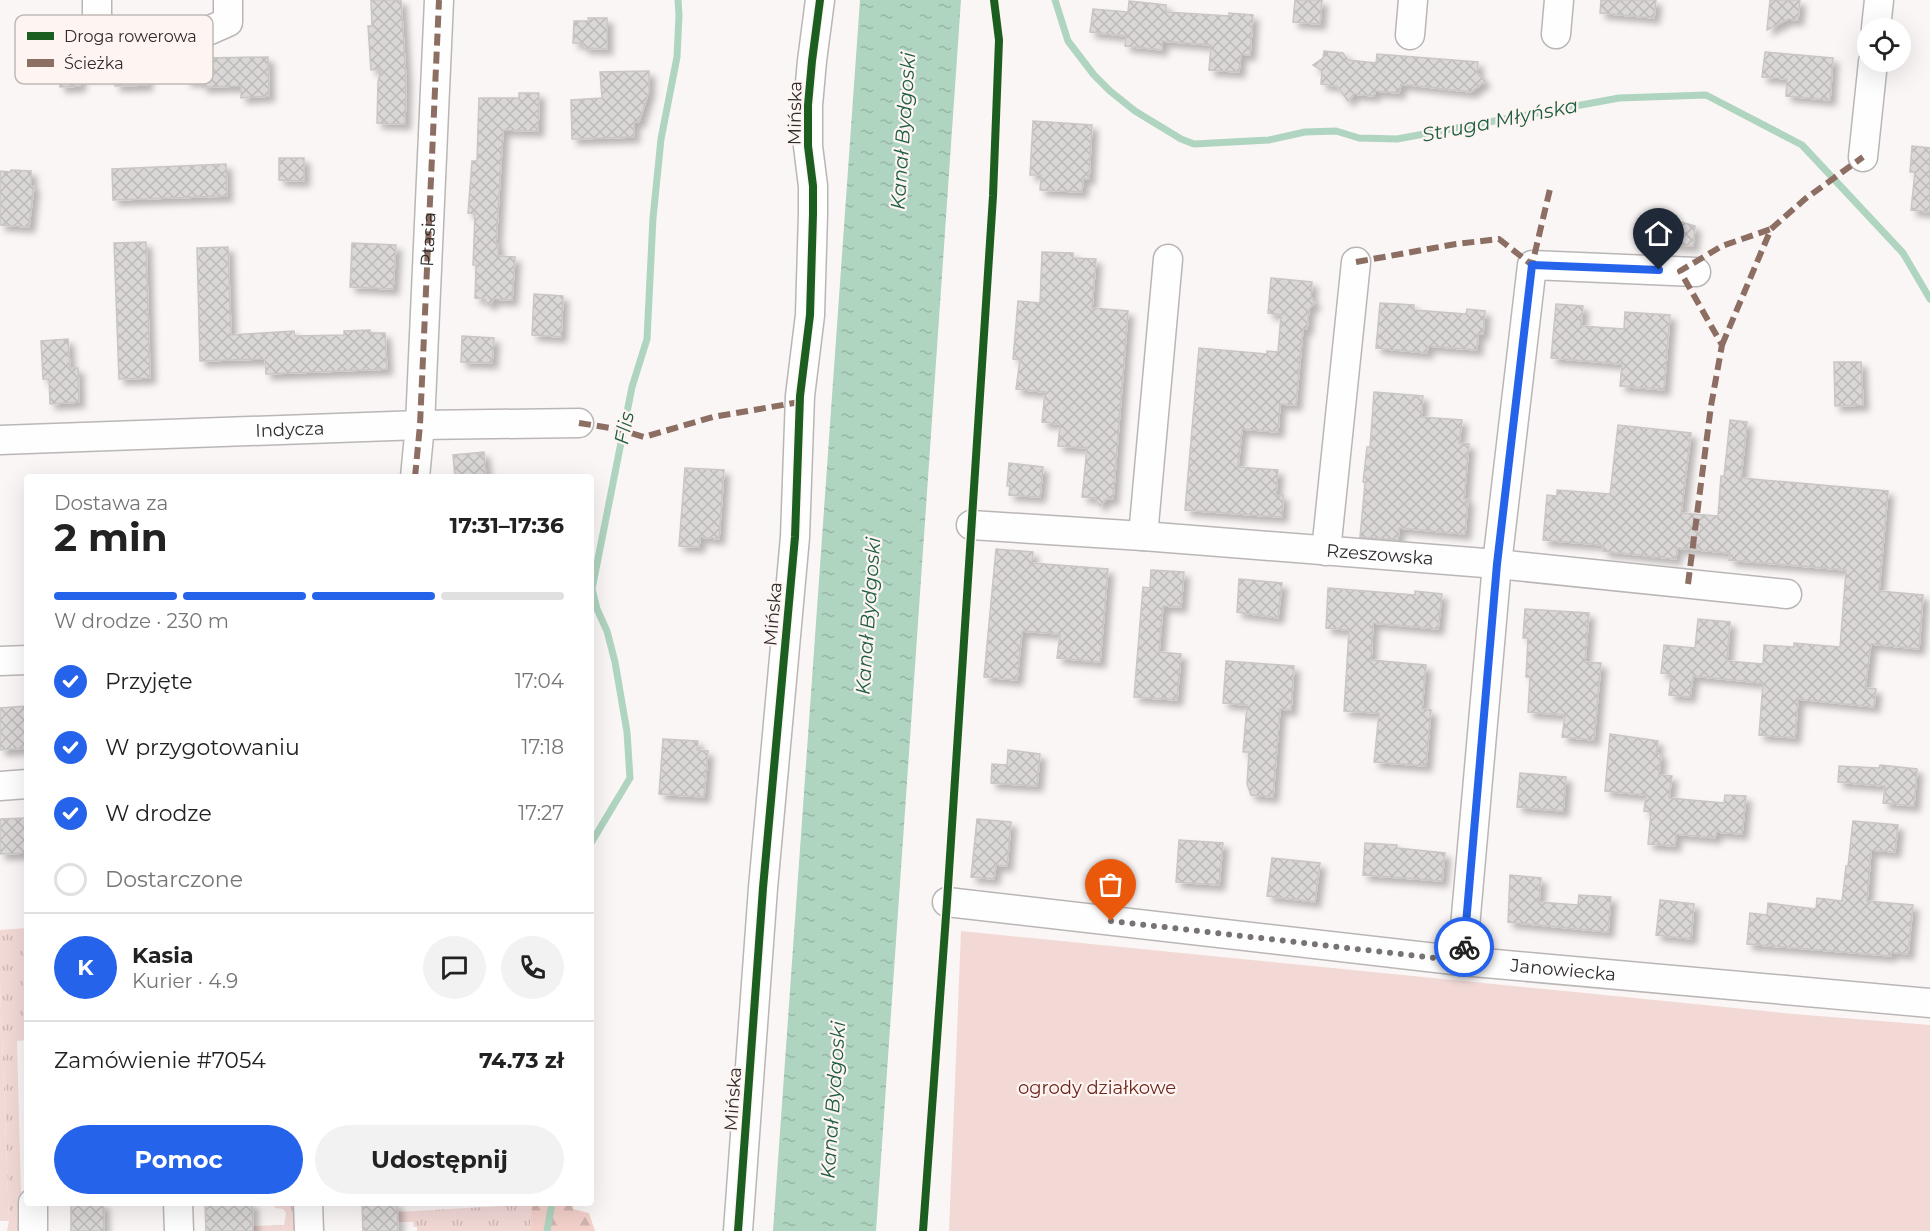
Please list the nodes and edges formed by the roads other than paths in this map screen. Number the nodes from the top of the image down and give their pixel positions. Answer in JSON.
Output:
{"nodes":[{"id":1,"x":228,"y":0,"type":"edge"},
{"id":2,"x":439,"y":0,"type":"edge"},
{"id":3,"x":820,"y":0,"type":"edge"},
{"id":4,"x":1413,"y":0,"type":"edge"},
{"id":5,"x":1558,"y":0,"type":"edge"},
{"id":6,"x":1879,"y":0,"type":"edge"},
{"id":7,"x":1877,"y":18,"type":"edge"},
{"id":8,"x":213,"y":29,"type":"edge"},
{"id":9,"x":1556,"y":34,"type":"dead end"},
{"id":10,"x":1410,"y":35,"type":"dead end"},
{"id":11,"x":1872,"y":72,"type":"edge"},
{"id":12,"x":1863,"y":157,"type":"dead end"},
{"id":13,"x":1168,"y":259,"type":"dead end"},
{"id":14,"x":1356,"y":262,"type":"dead end"},
{"id":15,"x":1696,"y":272,"type":"dead end"},
{"id":16,"x":579,"y":423,"type":"dead end"},
{"id":17,"x":420,"y":425,"type":"junction"},
{"id":18,"x":0,"y":440,"type":"edge"},
{"id":19,"x":415,"y":474,"type":"edge"},
{"id":20,"x":971,"y":525,"type":"dead end"},
{"id":21,"x":1143,"y":536,"type":"junction"},
{"id":22,"x":1326,"y":551,"type":"junction"},
{"id":23,"x":1497,"y":564,"type":"junction"},
{"id":24,"x":1787,"y":594,"type":"dead end"},
{"id":25,"x":24,"y":660,"type":"edge"},
{"id":26,"x":0,"y":662,"type":"edge"},
{"id":27,"x":24,"y":784,"type":"edge"},
{"id":28,"x":0,"y":786,"type":"edge"},
{"id":29,"x":947,"y":902,"type":"dead end"},
{"id":30,"x":1462,"y":961,"type":"junction"},
{"id":31,"x":1930,"y":1003,"type":"edge"},
{"id":32,"x":33,"y":1206,"type":"edge"},
{"id":33,"x":178,"y":1206,"type":"edge"},
{"id":34,"x":308,"y":1206,"type":"edge"},
{"id":35,"x":33,"y":1231,"type":"edge"},
{"id":36,"x":179,"y":1231,"type":"edge"},
{"id":37,"x":309,"y":1231,"type":"edge"},
{"id":38,"x":738,"y":1231,"type":"edge"}],
"edges":[{"from":1,"to":8,"type":"street"},
{"from":2,"to":17,"type":"street","name":"Ptasia"},
{"from":3,"to":38,"type":"street","name":"Mińska"},
{"from":4,"to":10,"type":"street"},
{"from":5,"to":9,"type":"street"},
{"from":6,"to":7,"type":"street"},
{"from":11,"to":12,"type":"street"},
{"from":13,"to":21,"type":"street"},
{"from":14,"to":22,"type":"street"},
{"from":15,"to":23,"type":"street"},
{"from":16,"to":17,"type":"street","name":"Indycza"},
{"from":17,"to":18,"type":"street","name":"Indycza"},
{"from":17,"to":19,"type":"street","name":"Ptasia"},
{"from":20,"to":21,"type":"street","name":"Rzeszowska"},
{"from":21,"to":22,"type":"street","name":"Rzeszowska"},
{"from":22,"to":23,"type":"street","name":"Rzeszowska"},
{"from":23,"to":24,"type":"street","name":"Rzeszowska"},
{"from":23,"to":30,"type":"street"},
{"from":25,"to":26,"type":"street"},
{"from":27,"to":28,"type":"street"},
{"from":29,"to":30,"type":"street","name":"Janowiecka"},
{"from":30,"to":31,"type":"street","name":"Janowiecka"},
{"from":32,"to":35,"type":"street"},
{"from":33,"to":36,"type":"street"},
{"from":34,"to":37,"type":"street"}]}
